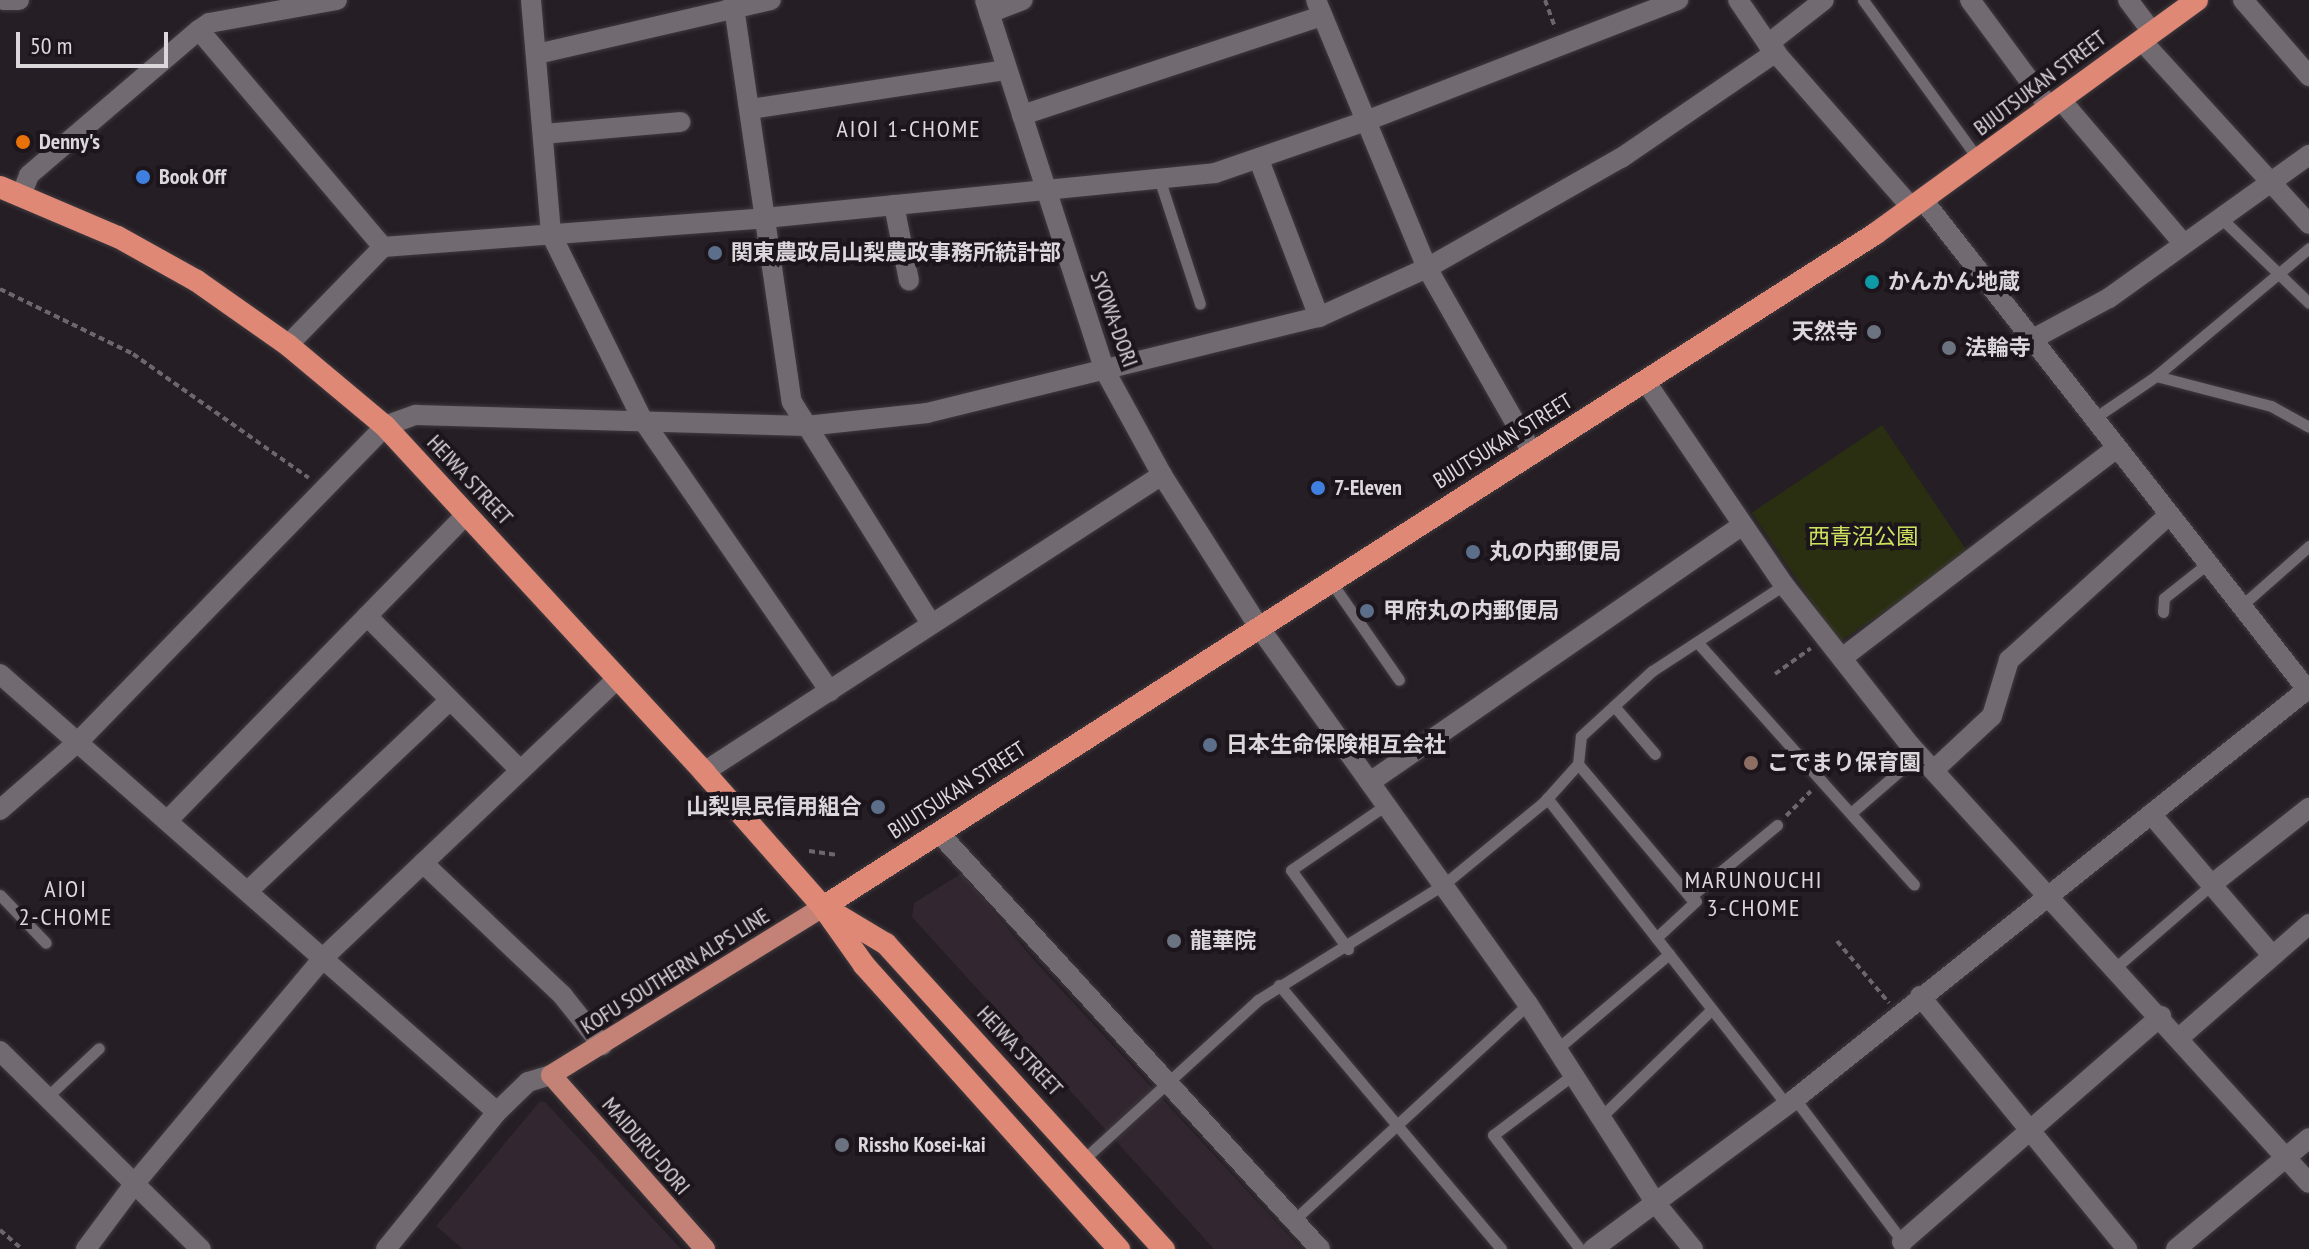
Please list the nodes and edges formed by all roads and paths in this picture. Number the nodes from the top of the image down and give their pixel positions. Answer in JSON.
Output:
{"nodes":[{"id":1,"x":3,"y":0,"type":"edge"},
{"id":2,"x":19,"y":0,"type":"edge"},
{"id":3,"x":337,"y":0,"type":"edge"},
{"id":4,"x":531,"y":0,"type":"edge"},
{"id":5,"x":771,"y":0,"type":"edge"},
{"id":6,"x":1023,"y":0,"type":"edge"},
{"id":7,"x":1545,"y":0,"type":"edge"},
{"id":8,"x":1678,"y":0,"type":"edge"},
{"id":9,"x":1738,"y":0,"type":"edge"},
{"id":10,"x":1824,"y":0,"type":"edge"},
{"id":11,"x":1863,"y":0,"type":"edge"},
{"id":12,"x":1970,"y":0,"type":"edge"},
{"id":13,"x":2128,"y":0,"type":"edge"},
{"id":14,"x":2197,"y":0,"type":"edge"},
{"id":15,"x":2243,"y":0,"type":"edge"},
{"id":16,"x":734,"y":4,"type":"edge"},
{"id":17,"x":987,"y":6,"type":"edge"},
{"id":18,"x":1319,"y":8,"type":"edge"},
{"id":19,"x":199,"y":30,"type":"junction"},
{"id":20,"x":2146,"y":36,"type":"junction"},
{"id":21,"x":1561,"y":45,"type":"junction"},
{"id":22,"x":1772,"y":48,"type":"junction"},
{"id":23,"x":537,"y":54,"type":"junction"},
{"id":24,"x":1006,"y":70,"type":"junction"},
{"id":25,"x":2309,"y":76,"type":"edge"},
{"id":26,"x":2055,"y":103,"type":"junction"},
{"id":27,"x":750,"y":109,"type":"junction"},
{"id":28,"x":1022,"y":115,"type":"junction"},
{"id":29,"x":1366,"y":121,"type":"junction"},
{"id":30,"x":680,"y":122,"type":"dead end"},
{"id":31,"x":543,"y":134,"type":"junction"},
{"id":32,"x":2309,"y":155,"type":"edge"},
{"id":33,"x":1259,"y":160,"type":"junction"},
{"id":34,"x":1980,"y":160,"type":"junction"},
{"id":35,"x":1160,"y":181,"type":"junction"},
{"id":36,"x":2267,"y":183,"type":"junction"},
{"id":37,"x":1044,"y":189,"type":"junction"},
{"id":38,"x":10,"y":191,"type":"edge"},
{"id":39,"x":1918,"y":204,"type":"junction"},
{"id":40,"x":894,"y":205,"type":"junction"},
{"id":41,"x":765,"y":218,"type":"junction"},
{"id":42,"x":2221,"y":218,"type":"junction"},
{"id":43,"x":2309,"y":224,"type":"edge"},
{"id":44,"x":551,"y":234,"type":"junction"},
{"id":45,"x":2182,"y":242,"type":"junction"},
{"id":46,"x":383,"y":247,"type":"junction"},
{"id":47,"x":2309,"y":248,"type":"edge"},
{"id":48,"x":1427,"y":268,"type":"junction"},
{"id":49,"x":2279,"y":274,"type":"junction"},
{"id":50,"x":909,"y":281,"type":"dead end"},
{"id":51,"x":0,"y":289,"type":"edge"},
{"id":52,"x":2309,"y":303,"type":"edge"},
{"id":53,"x":1200,"y":304,"type":"dead end"},
{"id":54,"x":1319,"y":317,"type":"junction"},
{"id":55,"x":2031,"y":340,"type":"junction"},
{"id":56,"x":288,"y":345,"type":"junction"},
{"id":57,"x":1104,"y":369,"type":"junction"},
{"id":58,"x":2156,"y":376,"type":"junction"},
{"id":59,"x":1646,"y":382,"type":"junction"},
{"id":60,"x":642,"y":419,"type":"junction"},
{"id":61,"x":2093,"y":419,"type":"junction"},
{"id":62,"x":385,"y":426,"type":"junction"},
{"id":63,"x":806,"y":426,"type":"junction"},
{"id":64,"x":2309,"y":427,"type":"edge"},
{"id":65,"x":2117,"y":448,"type":"junction"},
{"id":66,"x":1532,"y":452,"type":"junction"},
{"id":67,"x":1162,"y":475,"type":"junction"},
{"id":68,"x":324,"y":488,"type":"junction"},
{"id":69,"x":467,"y":514,"type":"junction"},
{"id":70,"x":2169,"y":515,"type":"junction"},
{"id":71,"x":1741,"y":526,"type":"junction"},
{"id":72,"x":2309,"y":546,"type":"edge"},
{"id":73,"x":2207,"y":564,"type":"junction"},
{"id":74,"x":1331,"y":582,"type":"junction"},
{"id":75,"x":1784,"y":585,"type":"junction"},
{"id":76,"x":2240,"y":607,"type":"junction"},
{"id":77,"x":2163,"y":612,"type":"dead end"},
{"id":78,"x":367,"y":616,"type":"junction"},
{"id":79,"x":931,"y":624,"type":"junction"},
{"id":80,"x":1259,"y":627,"type":"junction"},
{"id":81,"x":1825,"y":637,"type":"junction"},
{"id":82,"x":1698,"y":643,"type":"junction"},
{"id":83,"x":1842,"y":658,"type":"junction"},
{"id":84,"x":0,"y":674,"type":"edge"},
{"id":85,"x":1775,"y":674,"type":"dead end"},
{"id":86,"x":617,"y":679,"type":"junction"},
{"id":87,"x":1399,"y":680,"type":"dead end"},
{"id":88,"x":2308,"y":690,"type":"edge"},
{"id":89,"x":830,"y":692,"type":"junction"},
{"id":90,"x":449,"y":701,"type":"junction"},
{"id":91,"x":1614,"y":706,"type":"junction"},
{"id":92,"x":80,"y":740,"type":"junction"},
{"id":93,"x":1655,"y":754,"type":"dead end"},
{"id":94,"x":1919,"y":754,"type":"junction"},
{"id":95,"x":1578,"y":764,"type":"junction"},
{"id":96,"x":519,"y":769,"type":"junction"},
{"id":97,"x":1934,"y":770,"type":"junction"},
{"id":98,"x":704,"y":772,"type":"junction"},
{"id":99,"x":1821,"y":781,"type":"junction"},
{"id":100,"x":1370,"y":782,"type":"junction"},
{"id":101,"x":1547,"y":798,"type":"junction"},
{"id":102,"x":1386,"y":805,"type":"junction"},
{"id":103,"x":2309,"y":808,"type":"edge"},
{"id":104,"x":0,"y":810,"type":"edge"},
{"id":105,"x":1851,"y":813,"type":"junction"},
{"id":106,"x":2151,"y":814,"type":"junction"},
{"id":107,"x":169,"y":819,"type":"junction"},
{"id":108,"x":1777,"y":825,"type":"joint"},
{"id":109,"x":939,"y":833,"type":"junction"},
{"id":110,"x":809,"y":851,"type":"dead end"},
{"id":111,"x":836,"y":855,"type":"dead end"},
{"id":112,"x":423,"y":863,"type":"junction"},
{"id":113,"x":1443,"y":885,"type":"junction"},
{"id":114,"x":1914,"y":885,"type":"dead end"},
{"id":115,"x":2211,"y":885,"type":"junction"},
{"id":116,"x":248,"y":891,"type":"junction"},
{"id":117,"x":0,"y":895,"type":"edge"},
{"id":118,"x":2047,"y":895,"type":"junction"},
{"id":119,"x":1690,"y":897,"type":"junction"},
{"id":120,"x":823,"y":907,"type":"junction"},
{"id":121,"x":2309,"y":924,"type":"edge"},
{"id":122,"x":1656,"y":938,"type":"junction"},
{"id":123,"x":1837,"y":941,"type":"dead end"},
{"id":124,"x":46,"y":943,"type":"dead end"},
{"id":125,"x":1348,"y":949,"type":"junction"},
{"id":126,"x":1669,"y":954,"type":"junction"},
{"id":127,"x":2271,"y":954,"type":"junction"},
{"id":128,"x":324,"y":957,"type":"junction"},
{"id":129,"x":2115,"y":968,"type":"junction"},
{"id":130,"x":1279,"y":985,"type":"junction"},
{"id":131,"x":1920,"y":996,"type":"junction"},
{"id":132,"x":1528,"y":1004,"type":"junction"},
{"id":133,"x":1712,"y":1009,"type":"junction"},
{"id":134,"x":1898,"y":1014,"type":"junction"},
{"id":135,"x":2161,"y":1016,"type":"junction"},
{"id":136,"x":2179,"y":1038,"type":"junction"},
{"id":137,"x":602,"y":1045,"type":"junction"},
{"id":138,"x":99,"y":1048,"type":"dead end"},
{"id":139,"x":1557,"y":1049,"type":"junction"},
{"id":140,"x":0,"y":1051,"type":"edge"},
{"id":141,"x":1574,"y":1074,"type":"junction"},
{"id":142,"x":551,"y":1075,"type":"junction"},
{"id":143,"x":1166,"y":1082,"type":"junction"},
{"id":144,"x":47,"y":1097,"type":"junction"},
{"id":145,"x":1791,"y":1102,"type":"junction"},
{"id":146,"x":497,"y":1112,"type":"junction"},
{"id":147,"x":1602,"y":1116,"type":"junction"},
{"id":148,"x":1397,"y":1125,"type":"junction"},
{"id":149,"x":2032,"y":1131,"type":"junction"},
{"id":150,"x":2309,"y":1138,"type":"edge"},
{"id":151,"x":2287,"y":1158,"type":"junction"},
{"id":152,"x":1084,"y":1159,"type":"junction"},
{"id":153,"x":135,"y":1183,"type":"junction"},
{"id":154,"x":2309,"y":1183,"type":"edge"},
{"id":155,"x":1657,"y":1205,"type":"junction"},
{"id":156,"x":1294,"y":1220,"type":"junction"},
{"id":157,"x":0,"y":1230,"type":"edge"},
{"id":158,"x":1905,"y":1246,"type":"edge"},
{"id":159,"x":22,"y":1249,"type":"edge"},
{"id":160,"x":86,"y":1249,"type":"edge"},
{"id":161,"x":201,"y":1249,"type":"edge"},
{"id":162,"x":386,"y":1249,"type":"edge"},
{"id":163,"x":705,"y":1249,"type":"edge"},
{"id":164,"x":1119,"y":1249,"type":"edge"},
{"id":165,"x":1164,"y":1249,"type":"edge"},
{"id":166,"x":1320,"y":1249,"type":"edge"},
{"id":167,"x":1501,"y":1249,"type":"edge"},
{"id":168,"x":1580,"y":1249,"type":"edge"},
{"id":169,"x":1593,"y":1249,"type":"edge"},
{"id":170,"x":1693,"y":1249,"type":"edge"},
{"id":171,"x":2127,"y":1249,"type":"edge"},
{"id":172,"x":2176,"y":1249,"type":"edge"}],
"edges":[{"from":1,"to":2,"type":"street"},
{"from":3,"to":19,"type":"street"},
{"from":4,"to":23,"type":"street"},
{"from":5,"to":16,"type":"street"},
{"from":6,"to":17,"type":"street"},
{"from":7,"to":21,"type":"path"},
{"from":8,"to":21,"type":"street"},
{"from":9,"to":22,"type":"street"},
{"from":10,"to":22,"type":"street"},
{"from":11,"to":34,"type":"lane"},
{"from":12,"to":26,"type":"street"},
{"from":13,"to":20,"type":"street"},
{"from":14,"to":20,"type":"highway","name":"BIJUTSUKAN STREET"},
{"from":15,"to":25,"type":"street"},
{"from":16,"to":23,"type":"street"},
{"from":16,"to":27,"type":"street"},
{"from":17,"to":24,"type":"street","name":"SYOWA-DORI"},
{"from":18,"to":28,"type":"street"},
{"from":18,"to":29,"type":"street"},
{"from":19,"to":38,"type":"street"},
{"from":19,"to":46,"type":"street"},
{"from":20,"to":26,"type":"highway","name":"BIJUTSUKAN STREET"},
{"from":20,"to":36,"type":"street"},
{"from":21,"to":29,"type":"street"},
{"from":22,"to":39,"type":"street"},
{"from":22,"to":48,"type":"street"},
{"from":23,"to":31,"type":"street"},
{"from":24,"to":27,"type":"street"},
{"from":24,"to":28,"type":"street","name":"SYOWA-DORI"},
{"from":26,"to":34,"type":"highway","name":"BIJUTSUKAN STREET"},
{"from":26,"to":45,"type":"street"},
{"from":27,"to":41,"type":"street"},
{"from":28,"to":37,"type":"street","name":"SYOWA-DORI"},
{"from":29,"to":33,"type":"street"},
{"from":29,"to":48,"type":"street"},
{"from":30,"to":31,"type":"street"},
{"from":31,"to":44,"type":"street"},
{"from":32,"to":36,"type":"street"},
{"from":33,"to":35,"type":"street"},
{"from":33,"to":54,"type":"street"},
{"from":34,"to":39,"type":"highway","name":"BIJUTSUKAN STREET"},
{"from":35,"to":37,"type":"street"},
{"from":35,"to":53,"type":"lane"},
{"from":36,"to":42,"type":"street"},
{"from":36,"to":43,"type":"street"},
{"from":37,"to":40,"type":"street"},
{"from":37,"to":57,"type":"street","name":"SYOWA-DORI"},
{"from":38,"to":56,"type":"highway","name":"HEIWA STREET"},
{"from":39,"to":55,"type":"street"},
{"from":39,"to":59,"type":"highway","name":"BIJUTSUKAN STREET"},
{"from":40,"to":41,"type":"street"},
{"from":40,"to":50,"type":"street"},
{"from":41,"to":44,"type":"street"},
{"from":41,"to":63,"type":"street"},
{"from":42,"to":45,"type":"street"},
{"from":42,"to":49,"type":"lane"},
{"from":44,"to":46,"type":"street"},
{"from":44,"to":60,"type":"street"},
{"from":45,"to":55,"type":"street"},
{"from":46,"to":56,"type":"street"},
{"from":47,"to":49,"type":"lane"},
{"from":48,"to":54,"type":"street"},
{"from":48,"to":66,"type":"street"},
{"from":49,"to":52,"type":"lane"},
{"from":49,"to":58,"type":"lane"},
{"from":51,"to":68,"type":"path"},
{"from":54,"to":57,"type":"street"},
{"from":55,"to":61,"type":"street"},
{"from":56,"to":62,"type":"highway","name":"HEIWA STREET"},
{"from":57,"to":63,"type":"street"},
{"from":57,"to":67,"type":"street","name":"SYOWA-DORI"},
{"from":58,"to":61,"type":"lane"},
{"from":58,"to":64,"type":"lane"},
{"from":59,"to":66,"type":"highway","name":"BIJUTSUKAN STREET"},
{"from":59,"to":71,"type":"street"},
{"from":60,"to":62,"type":"street"},
{"from":60,"to":63,"type":"street"},
{"from":60,"to":89,"type":"street"},
{"from":61,"to":65,"type":"street"},
{"from":62,"to":68,"type":"street"},
{"from":62,"to":69,"type":"highway","name":"HEIWA STREET"},
{"from":63,"to":79,"type":"street"},
{"from":65,"to":70,"type":"street"},
{"from":65,"to":83,"type":"street"},
{"from":66,"to":74,"type":"highway","name":"BIJUTSUKAN STREET"},
{"from":67,"to":79,"type":"street"},
{"from":67,"to":80,"type":"street","name":"SYOWA-DORI"},
{"from":68,"to":92,"type":"street"},
{"from":69,"to":78,"type":"street"},
{"from":69,"to":86,"type":"highway","name":"HEIWA STREET"},
{"from":70,"to":73,"type":"street"},
{"from":70,"to":97,"type":"street"},
{"from":71,"to":75,"type":"street"},
{"from":71,"to":100,"type":"street"},
{"from":72,"to":76,"type":"lane"},
{"from":73,"to":76,"type":"street"},
{"from":73,"to":77,"type":"lane"},
{"from":74,"to":80,"type":"highway","name":"BIJUTSUKAN STREET"},
{"from":74,"to":87,"type":"lane"},
{"from":75,"to":81,"type":"street"},
{"from":75,"to":82,"type":"lane"},
{"from":76,"to":88,"type":"street"},
{"from":78,"to":90,"type":"street"},
{"from":78,"to":107,"type":"street"},
{"from":79,"to":89,"type":"street"},
{"from":80,"to":100,"type":"street","name":"SYOWA-DORI"},
{"from":80,"to":109,"type":"highway","name":"BIJUTSUKAN STREET"},
{"from":81,"to":83,"type":"street"},
{"from":81,"to":85,"type":"path"},
{"from":82,"to":91,"type":"lane"},
{"from":82,"to":99,"type":"lane"},
{"from":83,"to":94,"type":"street"},
{"from":84,"to":92,"type":"street"},
{"from":86,"to":96,"type":"street"},
{"from":86,"to":98,"type":"highway","name":"HEIWA STREET"},
{"from":88,"to":106,"type":"street"},
{"from":89,"to":98,"type":"street"},
{"from":90,"to":96,"type":"street"},
{"from":90,"to":116,"type":"street"},
{"from":91,"to":93,"type":"lane"},
{"from":91,"to":95,"type":"lane"},
{"from":92,"to":104,"type":"street"},
{"from":92,"to":107,"type":"street"},
{"from":94,"to":97,"type":"street"},
{"from":94,"to":105,"type":"lane"},
{"from":95,"to":101,"type":"lane"},
{"from":95,"to":119,"type":"lane"},
{"from":96,"to":112,"type":"street"},
{"from":97,"to":118,"type":"street"},
{"from":98,"to":120,"type":"highway","name":"HEIWA STREET"},
{"from":99,"to":105,"type":"lane"},
{"from":99,"to":108,"type":"path"},
{"from":100,"to":102,"type":"street","name":"SYOWA-DORI"},
{"from":101,"to":113,"type":"lane"},
{"from":101,"to":122,"type":"lane"},
{"from":102,"to":113,"type":"street","name":"SYOWA-DORI"},
{"from":102,"to":125,"type":"lane"},
{"from":103,"to":115,"type":"street"},
{"from":105,"to":114,"type":"lane"},
{"from":106,"to":115,"type":"street"},
{"from":106,"to":118,"type":"street"},
{"from":107,"to":116,"type":"street"},
{"from":108,"to":119,"type":"lane"},
{"from":109,"to":120,"type":"highway","name":"BIJUTSUKAN STREET"},
{"from":109,"to":143,"type":"street"},
{"from":110,"to":111,"type":"path"},
{"from":112,"to":128,"type":"street"},
{"from":112,"to":137,"type":"street"},
{"from":113,"to":125,"type":"lane"},
{"from":113,"to":132,"type":"street","name":"SYOWA-DORI"},
{"from":115,"to":127,"type":"street"},
{"from":115,"to":129,"type":"lane"},
{"from":116,"to":128,"type":"street"},
{"from":117,"to":124,"type":"lane"},
{"from":118,"to":129,"type":"street"},
{"from":118,"to":131,"type":"street"},
{"from":119,"to":122,"type":"lane"},
{"from":120,"to":137,"type":"main road","name":"KOFU SOUTHERN ALPS LINE"},
{"from":120,"to":152,"type":"highway","name":"HEIWA STREET"},
{"from":120,"to":164,"type":"highway","name":"HEIWA STREET"},
{"from":121,"to":127,"type":"street"},
{"from":122,"to":126,"type":"lane"},
{"from":123,"to":134,"type":"path"},
{"from":125,"to":130,"type":"lane"},
{"from":126,"to":133,"type":"lane"},
{"from":126,"to":139,"type":"lane"},
{"from":127,"to":136,"type":"street"},
{"from":128,"to":146,"type":"street"},
{"from":128,"to":153,"type":"street"},
{"from":129,"to":135,"type":"street"},
{"from":130,"to":143,"type":"lane"},
{"from":130,"to":148,"type":"lane"},
{"from":131,"to":134,"type":"street"},
{"from":131,"to":149,"type":"street"},
{"from":132,"to":139,"type":"street","name":"SYOWA-DORI"},
{"from":132,"to":148,"type":"lane"},
{"from":133,"to":145,"type":"lane"},
{"from":133,"to":147,"type":"lane"},
{"from":134,"to":145,"type":"street"},
{"from":135,"to":136,"type":"street"},
{"from":135,"to":149,"type":"street"},
{"from":136,"to":151,"type":"street"},
{"from":137,"to":142,"type":"main road","name":"KOFU SOUTHERN ALPS LINE"},
{"from":138,"to":144,"type":"lane"},
{"from":139,"to":141,"type":"street","name":"SYOWA-DORI"},
{"from":140,"to":144,"type":"street"},
{"from":141,"to":147,"type":"street","name":"SYOWA-DORI"},
{"from":141,"to":168,"type":"lane"},
{"from":142,"to":146,"type":"street"},
{"from":142,"to":163,"type":"main road","name":"MAIDURU-DORI"},
{"from":143,"to":152,"type":"lane"},
{"from":143,"to":156,"type":"street"},
{"from":144,"to":153,"type":"street"},
{"from":145,"to":155,"type":"street"},
{"from":145,"to":158,"type":"lane"},
{"from":146,"to":162,"type":"street"},
{"from":147,"to":155,"type":"street","name":"SYOWA-DORI"},
{"from":148,"to":156,"type":"lane"},
{"from":148,"to":167,"type":"lane"},
{"from":149,"to":158,"type":"street"},
{"from":149,"to":171,"type":"street"},
{"from":150,"to":151,"type":"street"},
{"from":151,"to":154,"type":"street"},
{"from":151,"to":172,"type":"street"},
{"from":152,"to":165,"type":"highway","name":"HEIWA STREET"},
{"from":153,"to":160,"type":"street"},
{"from":153,"to":161,"type":"street"},
{"from":155,"to":169,"type":"street"},
{"from":155,"to":170,"type":"street","name":"SYOWA-DORI"},
{"from":156,"to":166,"type":"street"},
{"from":157,"to":159,"type":"path"}]}
